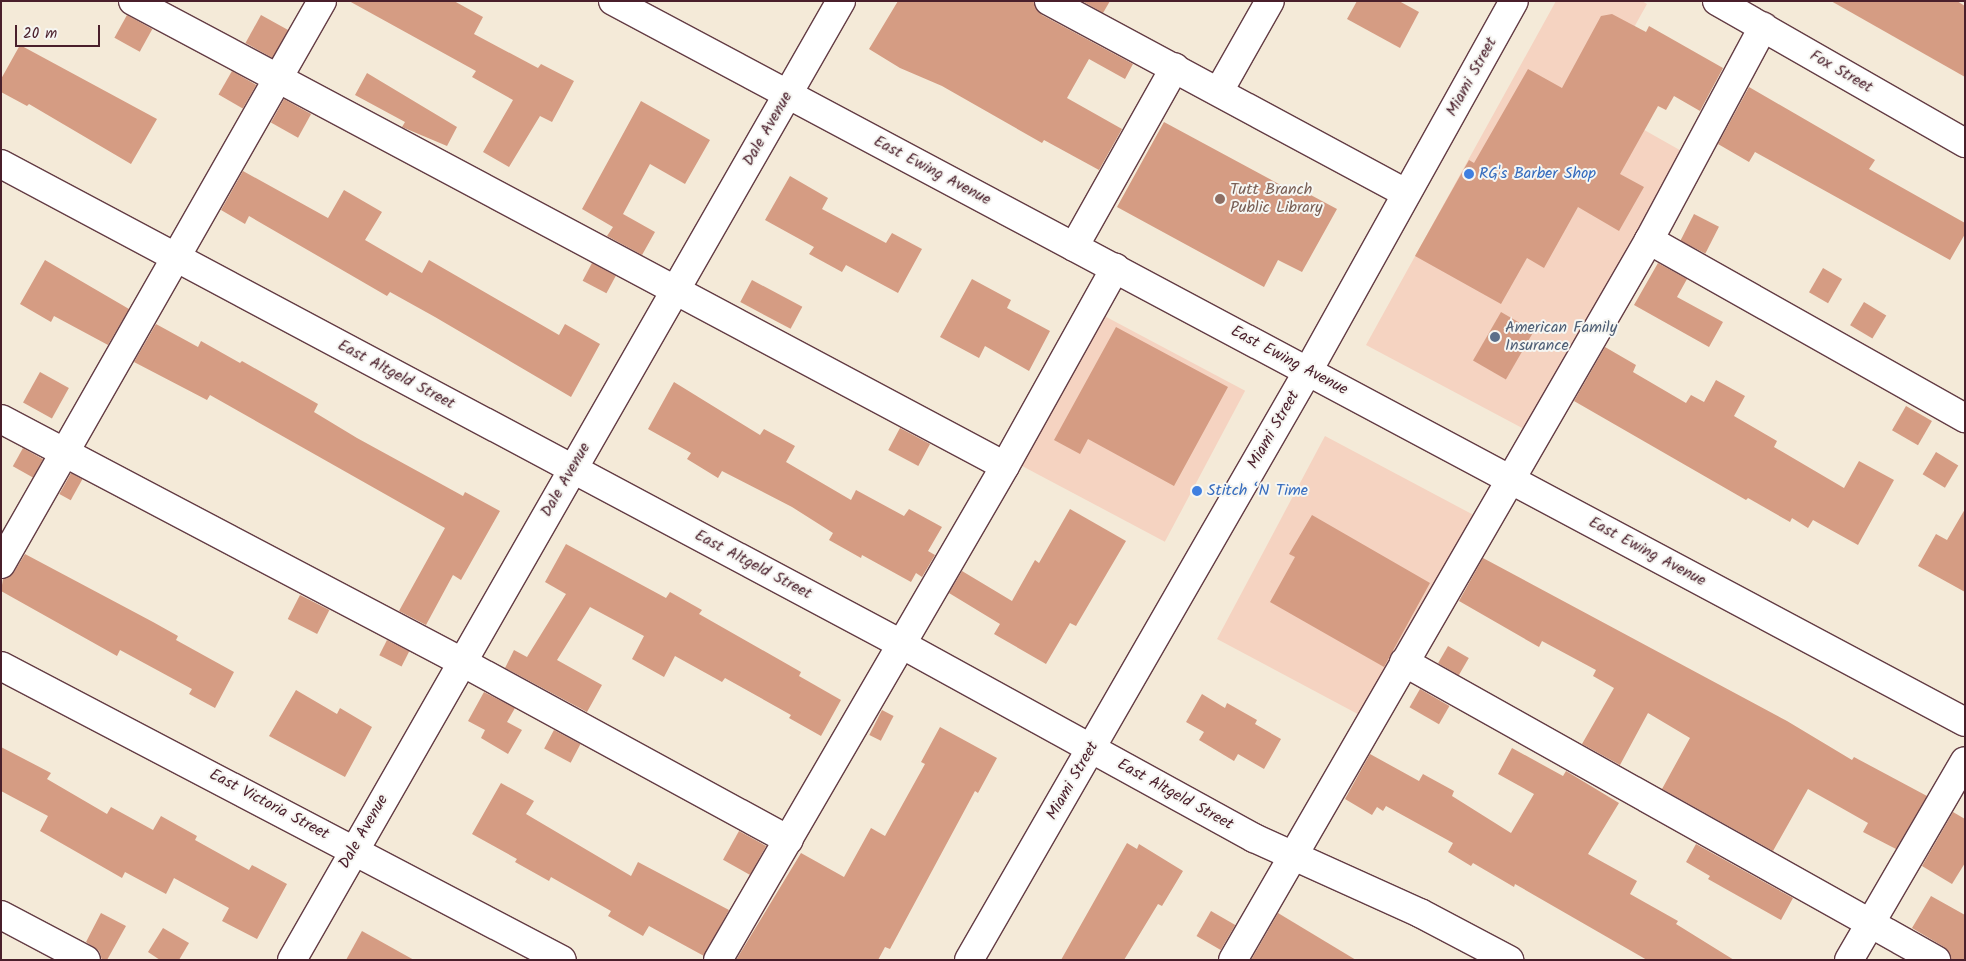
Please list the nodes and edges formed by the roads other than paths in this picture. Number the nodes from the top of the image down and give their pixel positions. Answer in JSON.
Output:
{"nodes":[{"id":1,"x":133,"y":1,"type":"edge"},
{"id":2,"x":322,"y":1,"type":"edge"},
{"id":3,"x":613,"y":1,"type":"edge"},
{"id":4,"x":841,"y":1,"type":"edge"},
{"id":5,"x":1050,"y":1,"type":"edge"},
{"id":6,"x":1270,"y":1,"type":"edge"},
{"id":7,"x":1717,"y":1,"type":"edge"},
{"id":8,"x":1510,"y":3,"type":"edge"},
{"id":9,"x":1751,"y":15,"type":"edge"},
{"id":10,"x":1175,"y":67,"type":"junction"},
{"id":11,"x":278,"y":80,"type":"junction"},
{"id":12,"x":1219,"y":91,"type":"junction"},
{"id":13,"x":789,"y":94,"type":"junction"},
{"id":14,"x":1965,"y":143,"type":"edge"},
{"id":15,"x":1,"y":164,"type":"edge"},
{"id":16,"x":1406,"y":192,"type":"junction"},
{"id":17,"x":1649,"y":240,"type":"junction"},
{"id":18,"x":1074,"y":247,"type":"junction"},
{"id":19,"x":175,"y":256,"type":"junction"},
{"id":20,"x":1115,"y":268,"type":"junction"},
{"id":21,"x":675,"y":290,"type":"junction"},
{"id":22,"x":1308,"y":371,"type":"junction"},
{"id":23,"x":1965,"y":418,"type":"edge"},
{"id":24,"x":1,"y":419,"type":"edge"},
{"id":25,"x":64,"y":452,"type":"junction"},
{"id":26,"x":1005,"y":466,"type":"junction"},
{"id":27,"x":572,"y":469,"type":"junction"},
{"id":28,"x":1510,"y":479,"type":"junction"},
{"id":29,"x":1,"y":564,"type":"edge"},
{"id":30,"x":901,"y":644,"type":"junction"},
{"id":31,"x":462,"y":662,"type":"junction"},
{"id":32,"x":1404,"y":662,"type":"junction"},
{"id":33,"x":1,"y":666,"type":"edge"},
{"id":34,"x":1965,"y":722,"type":"edge"},
{"id":35,"x":1091,"y":748,"type":"junction"},
{"id":36,"x":1965,"y":761,"type":"edge"},
{"id":37,"x":789,"y":840,"type":"junction"},
{"id":38,"x":354,"y":850,"type":"junction"},
{"id":39,"x":1293,"y":856,"type":"junction"},
{"id":40,"x":1,"y":915,"type":"edge"},
{"id":41,"x":1870,"y":923,"type":"junction"},
{"id":42,"x":86,"y":960,"type":"edge"},
{"id":43,"x":292,"y":960,"type":"edge"},
{"id":44,"x":562,"y":960,"type":"edge"},
{"id":45,"x":718,"y":960,"type":"edge"},
{"id":46,"x":970,"y":960,"type":"edge"},
{"id":47,"x":1233,"y":960,"type":"edge"},
{"id":48,"x":1509,"y":960,"type":"edge"},
{"id":49,"x":1849,"y":960,"type":"edge"},
{"id":50,"x":1936,"y":960,"type":"edge"}],
"edges":[{"from":1,"to":11,"type":"street"},
{"from":2,"to":11,"type":"street"},
{"from":3,"to":13,"type":"street","name":"East Ewing Avenue"},
{"from":4,"to":13,"type":"street","name":"Dale Avenue"},
{"from":5,"to":10,"type":"street"},
{"from":6,"to":12,"type":"street"},
{"from":7,"to":9,"type":"street","name":"Fox Street"},
{"from":8,"to":16,"type":"street","name":"Miami Street"},
{"from":9,"to":14,"type":"street","name":"Fox Street"},
{"from":9,"to":17,"type":"street"},
{"from":10,"to":12,"type":"street"},
{"from":10,"to":18,"type":"street"},
{"from":11,"to":19,"type":"street"},
{"from":11,"to":21,"type":"street"},
{"from":12,"to":16,"type":"street"},
{"from":13,"to":18,"type":"street","name":"East Ewing Avenue"},
{"from":13,"to":21,"type":"street","name":"Dale Avenue"},
{"from":15,"to":19,"type":"street","name":"East Altgeld Street"},
{"from":16,"to":22,"type":"street","name":"Miami Street"},
{"from":17,"to":23,"type":"street"},
{"from":17,"to":28,"type":"street"},
{"from":18,"to":20,"type":"street","name":"East Ewing Avenue"},
{"from":19,"to":25,"type":"street"},
{"from":19,"to":27,"type":"street","name":"East Altgeld Street"},
{"from":20,"to":22,"type":"street","name":"East Ewing Avenue"},
{"from":20,"to":26,"type":"street"},
{"from":21,"to":26,"type":"street"},
{"from":21,"to":27,"type":"street","name":"Dale Avenue"},
{"from":22,"to":28,"type":"street","name":"East Ewing Avenue"},
{"from":22,"to":35,"type":"street","name":"Miami Street"},
{"from":24,"to":25,"type":"street"},
{"from":25,"to":29,"type":"street"},
{"from":25,"to":31,"type":"street"},
{"from":26,"to":30,"type":"street"},
{"from":27,"to":30,"type":"street","name":"East Altgeld Street"},
{"from":27,"to":31,"type":"street","name":"Dale Avenue"},
{"from":28,"to":32,"type":"street"},
{"from":28,"to":34,"type":"street","name":"East Ewing Avenue"},
{"from":30,"to":35,"type":"street","name":"East Altgeld Street"},
{"from":30,"to":37,"type":"street"},
{"from":31,"to":37,"type":"street"},
{"from":31,"to":38,"type":"street","name":"Dale Avenue"},
{"from":32,"to":39,"type":"street"},
{"from":32,"to":41,"type":"street"},
{"from":33,"to":38,"type":"street","name":"East Victoria Street"},
{"from":35,"to":39,"type":"street","name":"East Altgeld Street"},
{"from":35,"to":46,"type":"street","name":"Miami Street"},
{"from":36,"to":41,"type":"street"},
{"from":37,"to":45,"type":"street"},
{"from":38,"to":43,"type":"street","name":"Dale Avenue"},
{"from":38,"to":44,"type":"street","name":"East Victoria Street"},
{"from":39,"to":47,"type":"street"},
{"from":39,"to":48,"type":"street","name":"East Altgeld Street"},
{"from":40,"to":42,"type":"street"},
{"from":41,"to":49,"type":"street"},
{"from":41,"to":50,"type":"street"}]}
